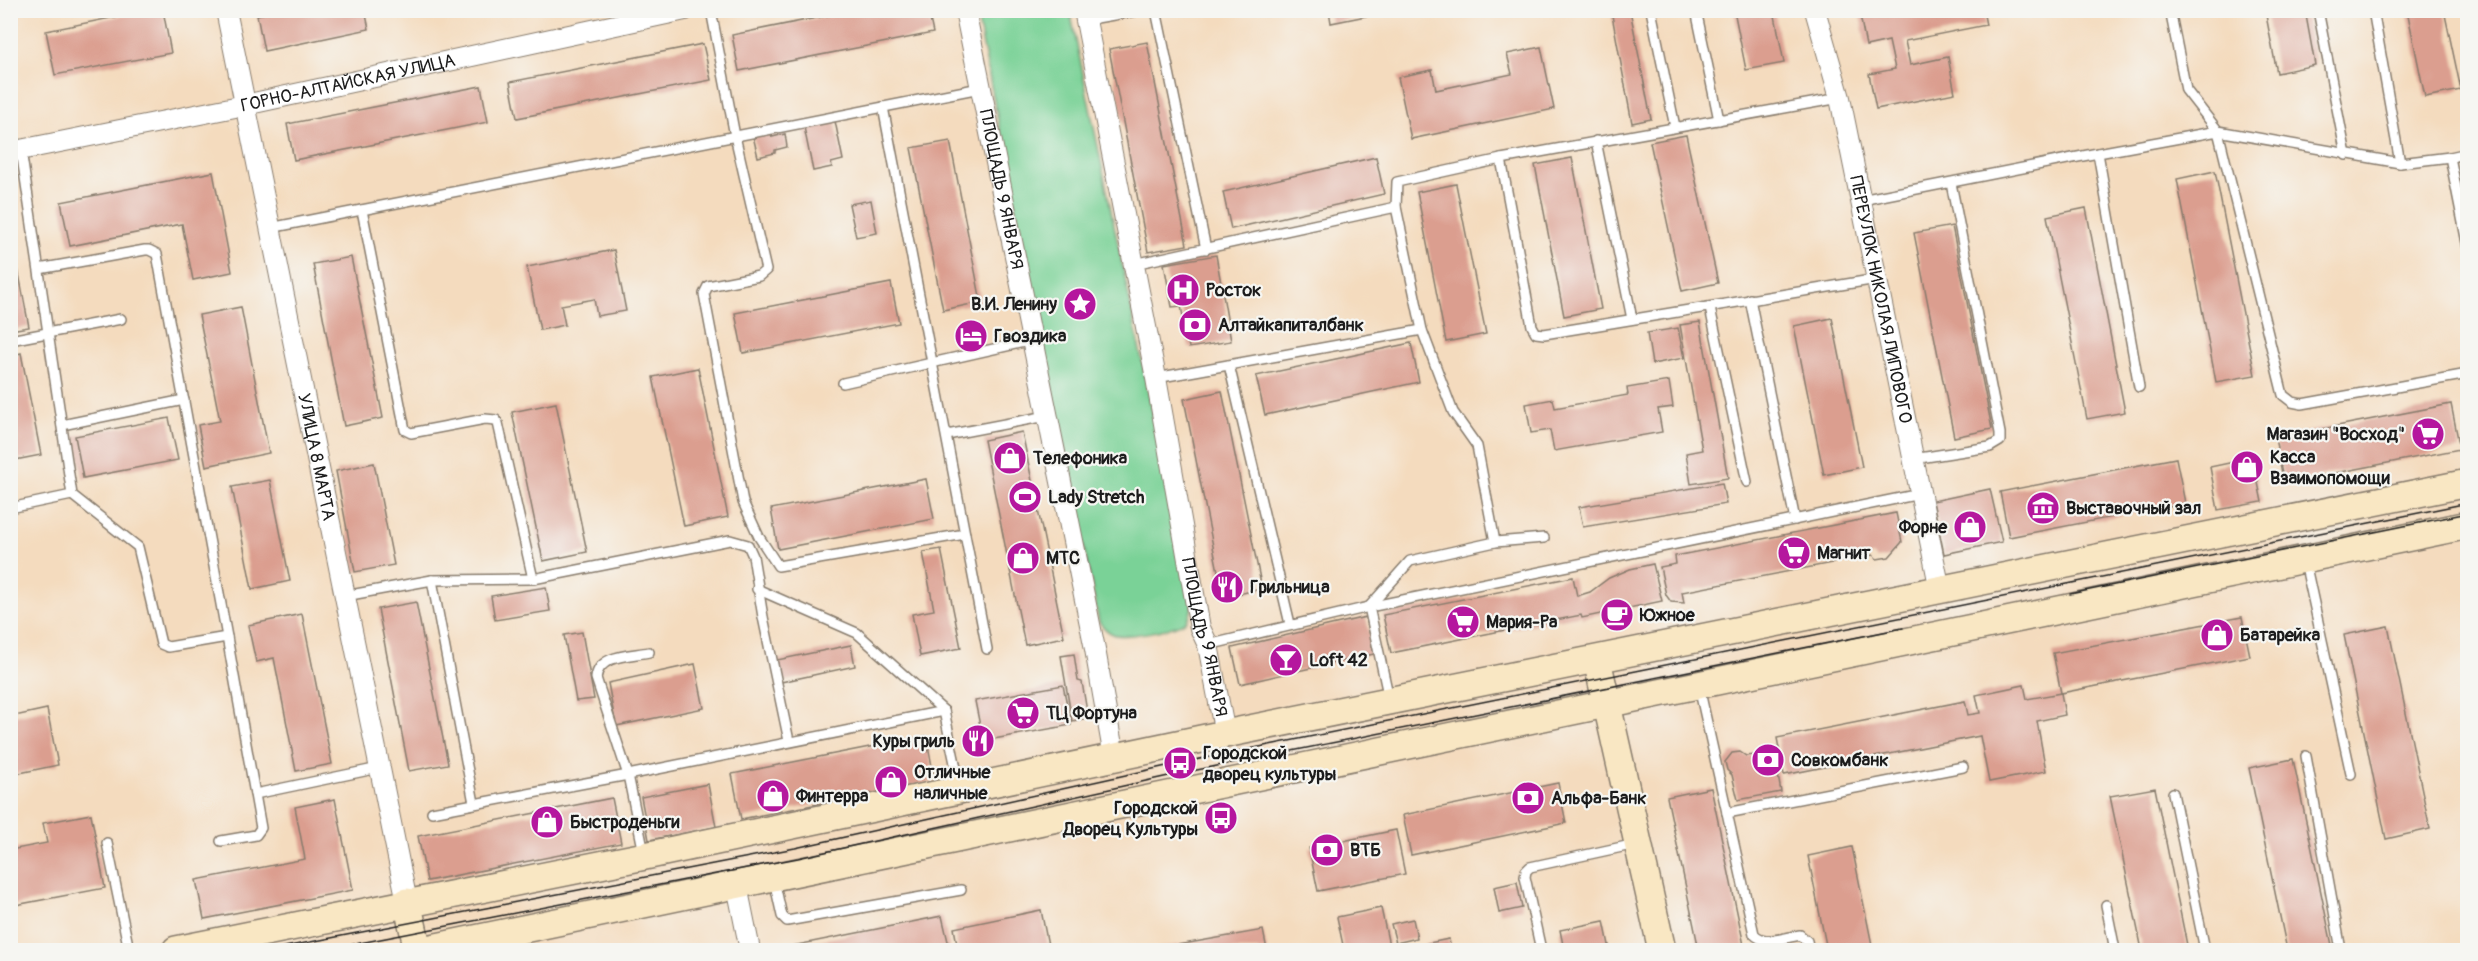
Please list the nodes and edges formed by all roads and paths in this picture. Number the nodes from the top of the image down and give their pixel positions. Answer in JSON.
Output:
{"nodes":[{"id":1,"x":226,"y":10,"type":"edge"},
{"id":2,"x":685,"y":10,"type":"edge"},
{"id":3,"x":711,"y":10,"type":"edge"},
{"id":4,"x":965,"y":10,"type":"edge"},
{"id":5,"x":1142,"y":10,"type":"edge"},
{"id":6,"x":1156,"y":10,"type":"edge"},
{"id":7,"x":1651,"y":10,"type":"edge"},
{"id":8,"x":1696,"y":10,"type":"edge"},
{"id":9,"x":1815,"y":10,"type":"edge"},
{"id":10,"x":2170,"y":10,"type":"edge"},
{"id":11,"x":2318,"y":10,"type":"edge"},
{"id":12,"x":2373,"y":10,"type":"edge"},
{"id":13,"x":1084,"y":15,"type":"edge"},
{"id":14,"x":980,"y":88,"type":"junction"},
{"id":15,"x":1840,"y":98,"type":"junction"},
{"id":16,"x":245,"y":105,"type":"junction"},
{"id":17,"x":883,"y":107,"type":"junction"},
{"id":18,"x":1719,"y":120,"type":"junction"},
{"id":19,"x":1675,"y":127,"type":"junction"},
{"id":20,"x":2218,"y":131,"type":"junction"},
{"id":21,"x":735,"y":136,"type":"junction"},
{"id":22,"x":1596,"y":141,"type":"junction"},
{"id":23,"x":16,"y":151,"type":"edge"},
{"id":24,"x":2098,"y":153,"type":"junction"},
{"id":25,"x":2468,"y":153,"type":"edge"},
{"id":26,"x":2346,"y":155,"type":"junction"},
{"id":27,"x":2451,"y":157,"type":"junction"},
{"id":28,"x":1501,"y":159,"type":"junction"},
{"id":29,"x":2400,"y":163,"type":"junction"},
{"id":30,"x":1951,"y":183,"type":"junction"},
{"id":31,"x":1861,"y":200,"type":"junction"},
{"id":32,"x":1396,"y":207,"type":"junction"},
{"id":33,"x":362,"y":210,"type":"junction"},
{"id":34,"x":270,"y":228,"type":"junction"},
{"id":35,"x":2468,"y":248,"type":"edge"},
{"id":36,"x":1206,"y":249,"type":"junction"},
{"id":37,"x":1134,"y":264,"type":"junction"},
{"id":38,"x":39,"y":269,"type":"junction"},
{"id":39,"x":1877,"y":279,"type":"junction"},
{"id":40,"x":1750,"y":299,"type":"junction"},
{"id":41,"x":1710,"y":308,"type":"junction"},
{"id":42,"x":121,"y":319,"type":"dead end"},
{"id":43,"x":1632,"y":319,"type":"junction"},
{"id":44,"x":1422,"y":330,"type":"junction"},
{"id":45,"x":48,"y":333,"type":"junction"},
{"id":46,"x":10,"y":340,"type":"edge"},
{"id":47,"x":1033,"y":340,"type":"junction"},
{"id":48,"x":933,"y":363,"type":"junction"},
{"id":49,"x":1229,"y":365,"type":"junction"},
{"id":50,"x":2468,"y":374,"type":"edge"},
{"id":51,"x":1156,"y":378,"type":"junction"},
{"id":52,"x":843,"y":383,"type":"dead end"},
{"id":53,"x":2139,"y":387,"type":"dead end"},
{"id":54,"x":184,"y":400,"type":"junction"},
{"id":55,"x":1047,"y":416,"type":"junction"},
{"id":56,"x":62,"y":425,"type":"junction"},
{"id":57,"x":947,"y":435,"type":"junction"},
{"id":58,"x":1913,"y":459,"type":"junction"},
{"id":59,"x":1747,"y":482,"type":"dead end"},
{"id":60,"x":2468,"y":483,"type":"edge"},
{"id":61,"x":1920,"y":494,"type":"junction"},
{"id":62,"x":72,"y":495,"type":"junction"},
{"id":63,"x":10,"y":508,"type":"edge"},
{"id":64,"x":1795,"y":520,"type":"junction"},
{"id":65,"x":2468,"y":525,"type":"edge"},
{"id":66,"x":965,"y":534,"type":"junction"},
{"id":67,"x":1544,"y":538,"type":"dead end"},
{"id":68,"x":1495,"y":542,"type":"junction"},
{"id":69,"x":2304,"y":560,"type":"junction"},
{"id":70,"x":533,"y":579,"type":"junction"},
{"id":71,"x":432,"y":580,"type":"junction"},
{"id":72,"x":757,"y":589,"type":"junction"},
{"id":73,"x":1940,"y":590,"type":"junction"},
{"id":74,"x":345,"y":596,"type":"junction"},
{"id":75,"x":1369,"y":607,"type":"junction"},
{"id":76,"x":1290,"y":624,"type":"junction"},
{"id":77,"x":1952,"y":633,"type":"junction"},
{"id":78,"x":227,"y":637,"type":"junction"},
{"id":79,"x":1208,"y":645,"type":"junction"},
{"id":80,"x":987,"y":649,"type":"dead end"},
{"id":81,"x":649,"y":652,"type":"dead end"},
{"id":82,"x":1597,"y":660,"type":"junction"},
{"id":83,"x":1698,"y":687,"type":"junction"},
{"id":84,"x":1390,"y":700,"type":"junction"},
{"id":85,"x":1608,"y":706,"type":"junction"},
{"id":86,"x":944,"y":711,"type":"junction"},
{"id":87,"x":1225,"y":734,"type":"junction"},
{"id":88,"x":789,"y":741,"type":"junction"},
{"id":89,"x":2306,"y":756,"type":"dead end"},
{"id":90,"x":1114,"y":757,"type":"junction"},
{"id":91,"x":1963,"y":767,"type":"dead end"},
{"id":92,"x":379,"y":768,"type":"junction"},
{"id":93,"x":2351,"y":774,"type":"dead end"},
{"id":94,"x":628,"y":775,"type":"junction"},
{"id":95,"x":960,"y":790,"type":"junction"},
{"id":96,"x":2173,"y":793,"type":"dead end"},
{"id":97,"x":255,"y":794,"type":"junction"},
{"id":98,"x":474,"y":803,"type":"junction"},
{"id":99,"x":432,"y":812,"type":"dead end"},
{"id":100,"x":1727,"y":813,"type":"junction"},
{"id":101,"x":221,"y":841,"type":"dead end"},
{"id":102,"x":107,"y":843,"type":"dead end"},
{"id":103,"x":1638,"y":844,"type":"junction"},
{"id":104,"x":645,"y":856,"type":"junction"},
{"id":105,"x":773,"y":878,"type":"junction"},
{"id":106,"x":737,"y":886,"type":"junction"},
{"id":107,"x":961,"y":890,"type":"dead end"},
{"id":108,"x":407,"y":902,"type":"junction"},
{"id":109,"x":2106,"y":905,"type":"dead end"},
{"id":110,"x":2468,"y":949,"type":"edge"},
{"id":111,"x":129,"y":951,"type":"edge"},
{"id":112,"x":177,"y":951,"type":"edge"},
{"id":113,"x":418,"y":951,"type":"edge"},
{"id":114,"x":423,"y":951,"type":"edge"},
{"id":115,"x":750,"y":951,"type":"edge"},
{"id":116,"x":1541,"y":951,"type":"edge"},
{"id":117,"x":1662,"y":951,"type":"edge"},
{"id":118,"x":1809,"y":951,"type":"edge"},
{"id":119,"x":2115,"y":951,"type":"edge"},
{"id":120,"x":2205,"y":951,"type":"edge"},
{"id":121,"x":2341,"y":951,"type":"edge"},
{"id":122,"x":2459,"y":951,"type":"edge"}],
"edges":[{"from":1,"to":16,"type":"street","name":"УЛИЦА 8 МАРТА"},
{"from":2,"to":16,"type":"street","name":"ГОРНО-АЛТАЙСКАЯ УЛИЦА"},
{"from":3,"to":21,"type":"lane"},
{"from":4,"to":14,"type":"street","name":"ПЛОЩАДЬ 9 ЯНВАРЯ"},
{"from":5,"to":13,"type":"lane"},
{"from":6,"to":36,"type":"lane"},
{"from":7,"to":19,"type":"lane"},
{"from":8,"to":18,"type":"lane"},
{"from":9,"to":15,"type":"street","name":"ПЕРЕУЛОК НИКОЛАЯ ЛИПОВОГО"},
{"from":10,"to":20,"type":"lane"},
{"from":11,"to":26,"type":"lane"},
{"from":12,"to":29,"type":"lane"},
{"from":13,"to":37,"type":"street","name":"ПЛОЩАДЬ 9 ЯНВАРЯ"},
{"from":14,"to":17,"type":"lane"},
{"from":14,"to":47,"type":"street","name":"ПЛОЩАДЬ 9 ЯНВАРЯ"},
{"from":15,"to":18,"type":"lane"},
{"from":15,"to":31,"type":"street","name":"ПЕРЕУЛОК НИКОЛАЯ ЛИПОВОГО"},
{"from":16,"to":23,"type":"street","name":"ГОРНО-АЛТАЙСКАЯ УЛИЦА"},
{"from":16,"to":34,"type":"street","name":"УЛИЦА 8 МАРТА"},
{"from":17,"to":21,"type":"lane"},
{"from":17,"to":48,"type":"lane"},
{"from":18,"to":19,"type":"lane"},
{"from":19,"to":22,"type":"lane"},
{"from":20,"to":24,"type":"lane"},
{"from":20,"to":26,"type":"lane"},
{"from":20,"to":50,"type":"lane"},
{"from":21,"to":33,"type":"lane"},
{"from":21,"to":66,"type":"lane"},
{"from":22,"to":28,"type":"lane"},
{"from":22,"to":43,"type":"lane"},
{"from":23,"to":38,"type":"lane"},
{"from":24,"to":30,"type":"lane"},
{"from":24,"to":53,"type":"lane"},
{"from":25,"to":27,"type":"lane"},
{"from":26,"to":29,"type":"lane"},
{"from":27,"to":29,"type":"lane"},
{"from":27,"to":35,"type":"lane"},
{"from":28,"to":32,"type":"lane"},
{"from":28,"to":43,"type":"lane"},
{"from":30,"to":31,"type":"lane"},
{"from":30,"to":58,"type":"lane"},
{"from":31,"to":39,"type":"street","name":"ПЕРЕУЛОК НИКОЛАЯ ЛИПОВОГО"},
{"from":32,"to":36,"type":"lane"},
{"from":32,"to":44,"type":"lane"},
{"from":33,"to":34,"type":"lane"},
{"from":33,"to":70,"type":"lane"},
{"from":34,"to":74,"type":"street","name":"УЛИЦА 8 МАРТА"},
{"from":36,"to":37,"type":"lane"},
{"from":37,"to":51,"type":"street","name":"ПЛОЩАДЬ 9 ЯНВАРЯ"},
{"from":38,"to":45,"type":"lane"},
{"from":38,"to":54,"type":"lane"},
{"from":39,"to":40,"type":"lane"},
{"from":39,"to":58,"type":"street","name":"ПЕРЕУЛОК НИКОЛАЯ ЛИПОВОГО"},
{"from":40,"to":41,"type":"lane"},
{"from":40,"to":64,"type":"lane"},
{"from":41,"to":43,"type":"lane"},
{"from":41,"to":59,"type":"lane"},
{"from":42,"to":45,"type":"lane"},
{"from":44,"to":49,"type":"lane"},
{"from":44,"to":68,"type":"lane"},
{"from":45,"to":46,"type":"lane"},
{"from":45,"to":56,"type":"lane"},
{"from":47,"to":48,"type":"lane"},
{"from":47,"to":55,"type":"street","name":"ПЛОЩАДЬ 9 ЯНВАРЯ"},
{"from":48,"to":52,"type":"lane"},
{"from":48,"to":57,"type":"lane"},
{"from":49,"to":51,"type":"lane"},
{"from":49,"to":76,"type":"lane"},
{"from":51,"to":79,"type":"street","name":"ПЛОЩАДЬ 9 ЯНВАРЯ"},
{"from":54,"to":56,"type":"lane"},
{"from":54,"to":78,"type":"lane"},
{"from":55,"to":57,"type":"lane"},
{"from":55,"to":90,"type":"street","name":"ПЛОЩАДЬ 9 ЯНВАРЯ"},
{"from":56,"to":62,"type":"lane"},
{"from":57,"to":66,"type":"lane"},
{"from":58,"to":61,"type":"street","name":"ПЕРЕУЛОК НИКОЛАЯ ЛИПОВОГО"},
{"from":60,"to":73,"type":"main road"},
{"from":61,"to":64,"type":"lane"},
{"from":61,"to":73,"type":"street","name":"ПЕРЕУЛОК НИКОЛАЯ ЛИПОВОГО"},
{"from":62,"to":63,"type":"lane"},
{"from":62,"to":78,"type":"lane"},
{"from":64,"to":75,"type":"lane"},
{"from":65,"to":69,"type":"main road"},
{"from":66,"to":80,"type":"lane"},
{"from":67,"to":68,"type":"lane"},
{"from":68,"to":75,"type":"lane"},
{"from":69,"to":77,"type":"main road"},
{"from":69,"to":93,"type":"lane"},
{"from":70,"to":71,"type":"lane"},
{"from":70,"to":72,"type":"lane"},
{"from":71,"to":74,"type":"lane"},
{"from":71,"to":98,"type":"lane"},
{"from":72,"to":86,"type":"lane"},
{"from":72,"to":88,"type":"lane"},
{"from":73,"to":77,"type":"main road"},
{"from":73,"to":82,"type":"main road"},
{"from":74,"to":92,"type":"street","name":"УЛИЦА 8 МАРТА"},
{"from":75,"to":76,"type":"lane"},
{"from":75,"to":84,"type":"lane"},
{"from":76,"to":79,"type":"lane"},
{"from":77,"to":83,"type":"main road"},
{"from":78,"to":97,"type":"lane"},
{"from":79,"to":87,"type":"street","name":"ПЛОЩАДЬ 9 ЯНВАРЯ"},
{"from":81,"to":94,"type":"lane"},
{"from":82,"to":84,"type":"main road"},
{"from":82,"to":85,"type":"main road"},
{"from":83,"to":85,"type":"main road"},
{"from":83,"to":100,"type":"lane"},
{"from":84,"to":87,"type":"main road"},
{"from":85,"to":103,"type":"main road"},
{"from":85,"to":105,"type":"main road"},
{"from":86,"to":88,"type":"lane"},
{"from":86,"to":95,"type":"lane"},
{"from":87,"to":90,"type":"main road"},
{"from":88,"to":94,"type":"lane"},
{"from":89,"to":121,"type":"lane"},
{"from":90,"to":95,"type":"main road"},
{"from":91,"to":100,"type":"lane"},
{"from":92,"to":97,"type":"lane"},
{"from":92,"to":108,"type":"street","name":"УЛИЦА 8 МАРТА"},
{"from":94,"to":98,"type":"lane"},
{"from":94,"to":104,"type":"lane"},
{"from":95,"to":104,"type":"main road"},
{"from":96,"to":120,"type":"lane"},
{"from":97,"to":101,"type":"lane"},
{"from":98,"to":99,"type":"lane"},
{"from":100,"to":118,"type":"lane"},
{"from":102,"to":111,"type":"lane"},
{"from":103,"to":116,"type":"lane"},
{"from":103,"to":117,"type":"main road"},
{"from":104,"to":108,"type":"main road"},
{"from":105,"to":106,"type":"main road"},
{"from":105,"to":107,"type":"lane"},
{"from":106,"to":114,"type":"main road"},
{"from":106,"to":115,"type":"street"},
{"from":108,"to":112,"type":"main road"},
{"from":108,"to":113,"type":"main road"},
{"from":109,"to":119,"type":"lane"},
{"from":110,"to":122,"type":"path"}]}
